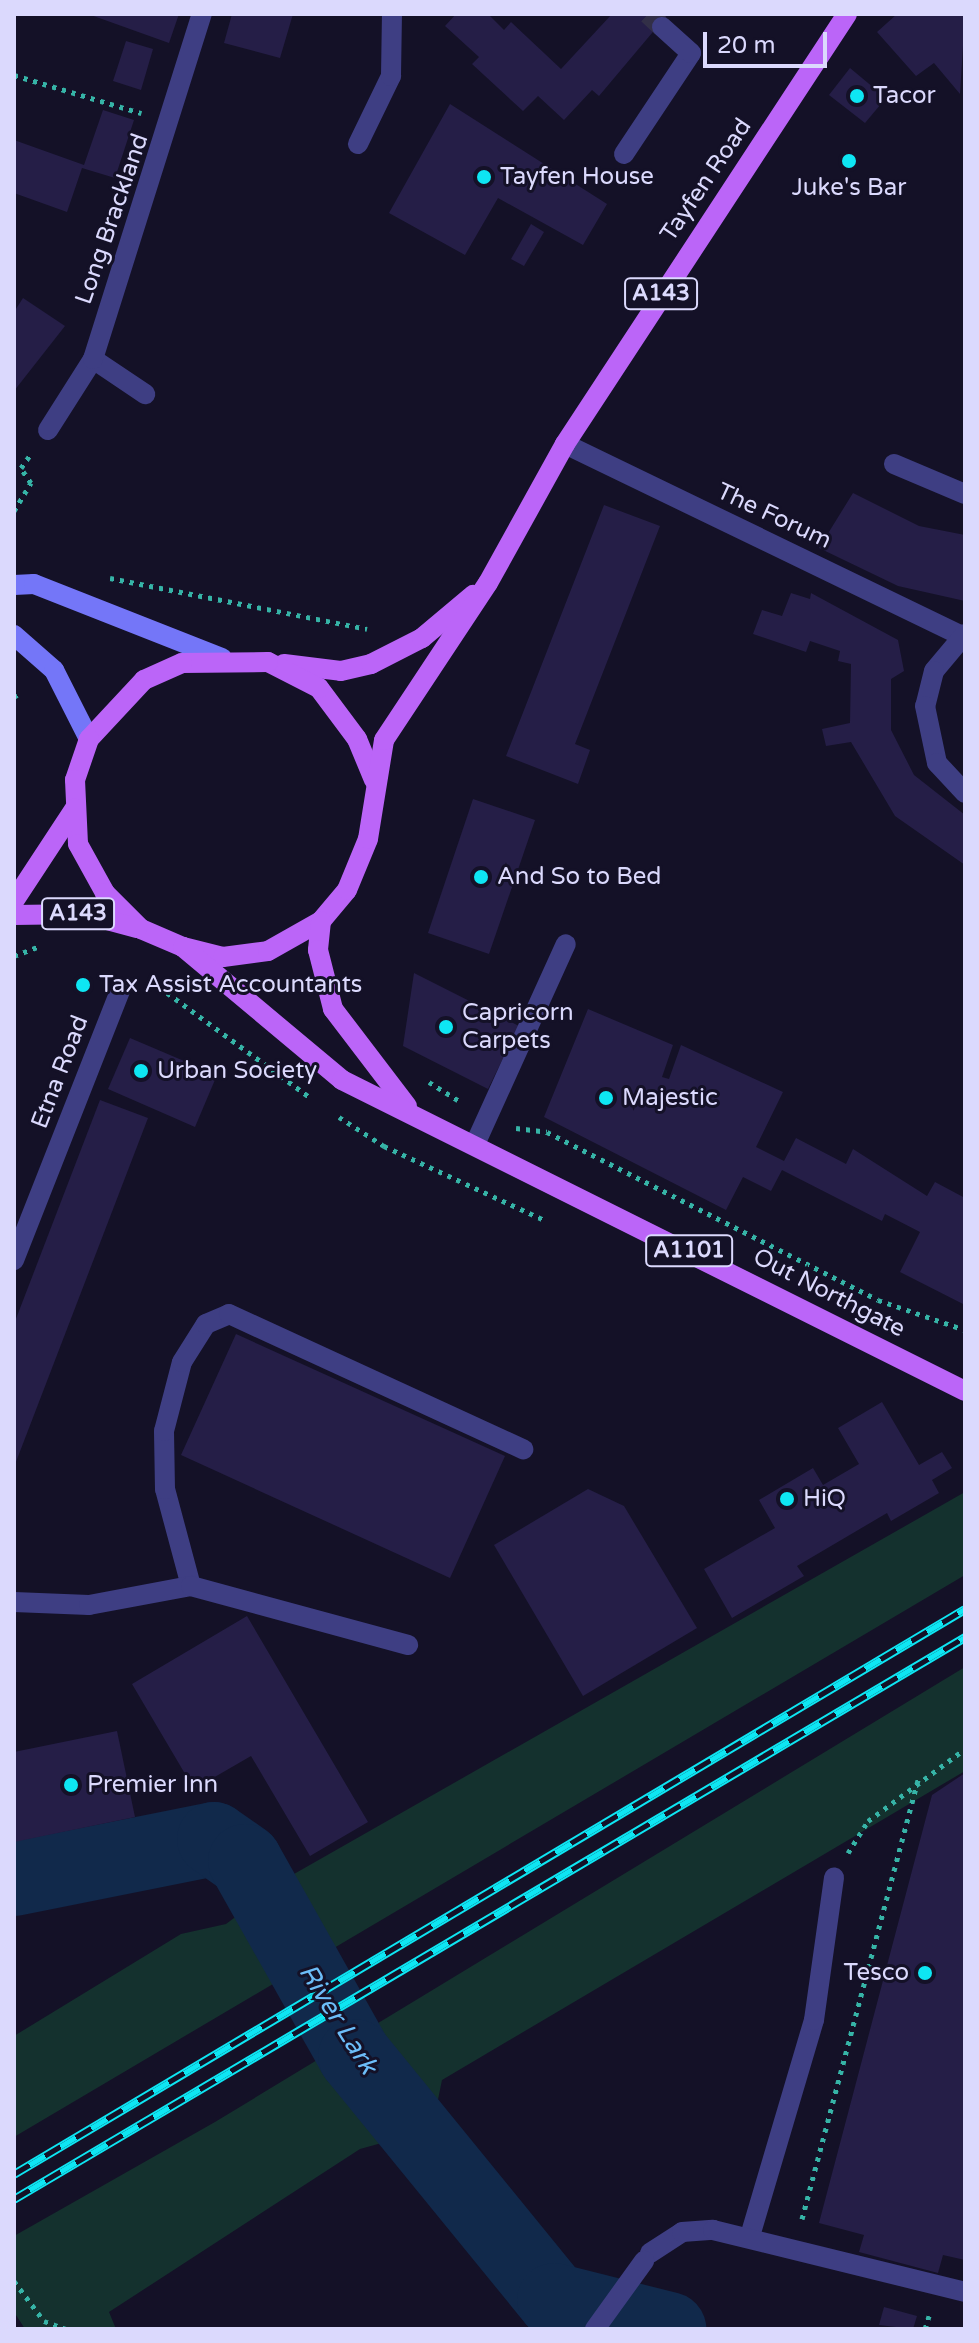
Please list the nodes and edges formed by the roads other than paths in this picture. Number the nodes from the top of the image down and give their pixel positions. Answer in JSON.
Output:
{"nodes":[{"id":1,"x":202,"y":14,"type":"edge"},
{"id":2,"x":392,"y":14,"type":"edge"},
{"id":3,"x":847,"y":14,"type":"edge"},
{"id":4,"x":662,"y":27,"type":"tunnel mouth"},
{"id":5,"x":358,"y":144,"type":"dead end"},
{"id":6,"x":624,"y":154,"type":"dead end"},
{"id":7,"x":93,"y":359,"type":"junction"},
{"id":8,"x":145,"y":394,"type":"dead end"},
{"id":9,"x":48,"y":430,"type":"road end"},
{"id":10,"x":565,"y":444,"type":"junction"},
{"id":11,"x":894,"y":464,"type":"dead end"},
{"id":12,"x":965,"y":494,"type":"edge"},
{"id":13,"x":488,"y":583,"type":"junction"},
{"id":14,"x":14,"y":585,"type":"edge"},
{"id":15,"x":14,"y":635,"type":"edge"},
{"id":16,"x":964,"y":635,"type":"edge"},
{"id":17,"x":222,"y":658,"type":"junction"},
{"id":18,"x":268,"y":662,"type":"junction"},
{"id":19,"x":89,"y":739,"type":"junction"},
{"id":20,"x":374,"y":780,"type":"junction"},
{"id":21,"x":965,"y":793,"type":"edge"},
{"id":22,"x":75,"y":808,"type":"junction"},
{"id":23,"x":14,"y":901,"type":"edge"},
{"id":24,"x":14,"y":915,"type":"edge"},
{"id":25,"x":321,"y":921,"type":"junction"},
{"id":26,"x":141,"y":929,"type":"junction"},
{"id":27,"x":566,"y":944,"type":"dead end"},
{"id":28,"x":183,"y":947,"type":"junction"},
{"id":29,"x":120,"y":991,"type":"dead end"},
{"id":30,"x":413,"y":1112,"type":"junction"},
{"id":31,"x":476,"y":1142,"type":"junction"},
{"id":32,"x":14,"y":1260,"type":"edge"},
{"id":33,"x":965,"y":1391,"type":"edge"},
{"id":34,"x":523,"y":1449,"type":"dead end"},
{"id":35,"x":191,"y":1586,"type":"junction"},
{"id":36,"x":14,"y":1602,"type":"edge"},
{"id":37,"x":408,"y":1645,"type":"dead end"},
{"id":38,"x":834,"y":1877,"type":"road end"},
{"id":39,"x":750,"y":2236,"type":"junction"},
{"id":40,"x":965,"y":2292,"type":"edge"},
{"id":41,"x":595,"y":2329,"type":"edge"}],
"edges":[{"from":1,"to":7,"type":"street","name":"Long Brackland"},
{"from":2,"to":5,"type":"street"},
{"from":3,"to":10,"type":"main road","name":"Tayfen Road","number":"A143"},
{"from":4,"to":6,"type":"street"},
{"from":7,"to":8,"type":"street"},
{"from":7,"to":9,"type":"street","name":"Long Brackland"},
{"from":10,"to":13,"type":"main road","name":"Tayfen Road","number":"A143"},
{"from":10,"to":16,"type":"street","name":"The Forum"},
{"from":11,"to":12,"type":"street"},
{"from":13,"to":18,"type":"main road","number":"A143"},
{"from":13,"to":20,"type":"main road","number":"A143"},
{"from":14,"to":17,"type":"street"},
{"from":15,"to":19,"type":"street"},
{"from":16,"to":21,"type":"street","name":"The Forum"},
{"from":17,"to":18,"type":"main road"},
{"from":17,"to":19,"type":"main road"},
{"from":18,"to":20,"type":"main road"},
{"from":19,"to":22,"type":"main road"},
{"from":20,"to":25,"type":"main road"},
{"from":22,"to":23,"type":"main road","number":"A143"},
{"from":22,"to":26,"type":"main road"},
{"from":24,"to":26,"type":"main road","number":"A143"},
{"from":25,"to":28,"type":"main road"},
{"from":25,"to":30,"type":"main road","number":"A1101"},
{"from":26,"to":28,"type":"main road"},
{"from":27,"to":31,"type":"street"},
{"from":28,"to":30,"type":"main road","number":"A1101"},
{"from":29,"to":32,"type":"street","name":"Etna Road"},
{"from":30,"to":31,"type":"main road","name":"Out Northgate","number":"A1101"},
{"from":31,"to":33,"type":"main road","name":"Out Northgate","number":"A1101"},
{"from":34,"to":35,"type":"street"},
{"from":35,"to":36,"type":"street"},
{"from":35,"to":37,"type":"street"},
{"from":38,"to":39,"type":"street"},
{"from":39,"to":40,"type":"street"},
{"from":39,"to":41,"type":"street"}]}
